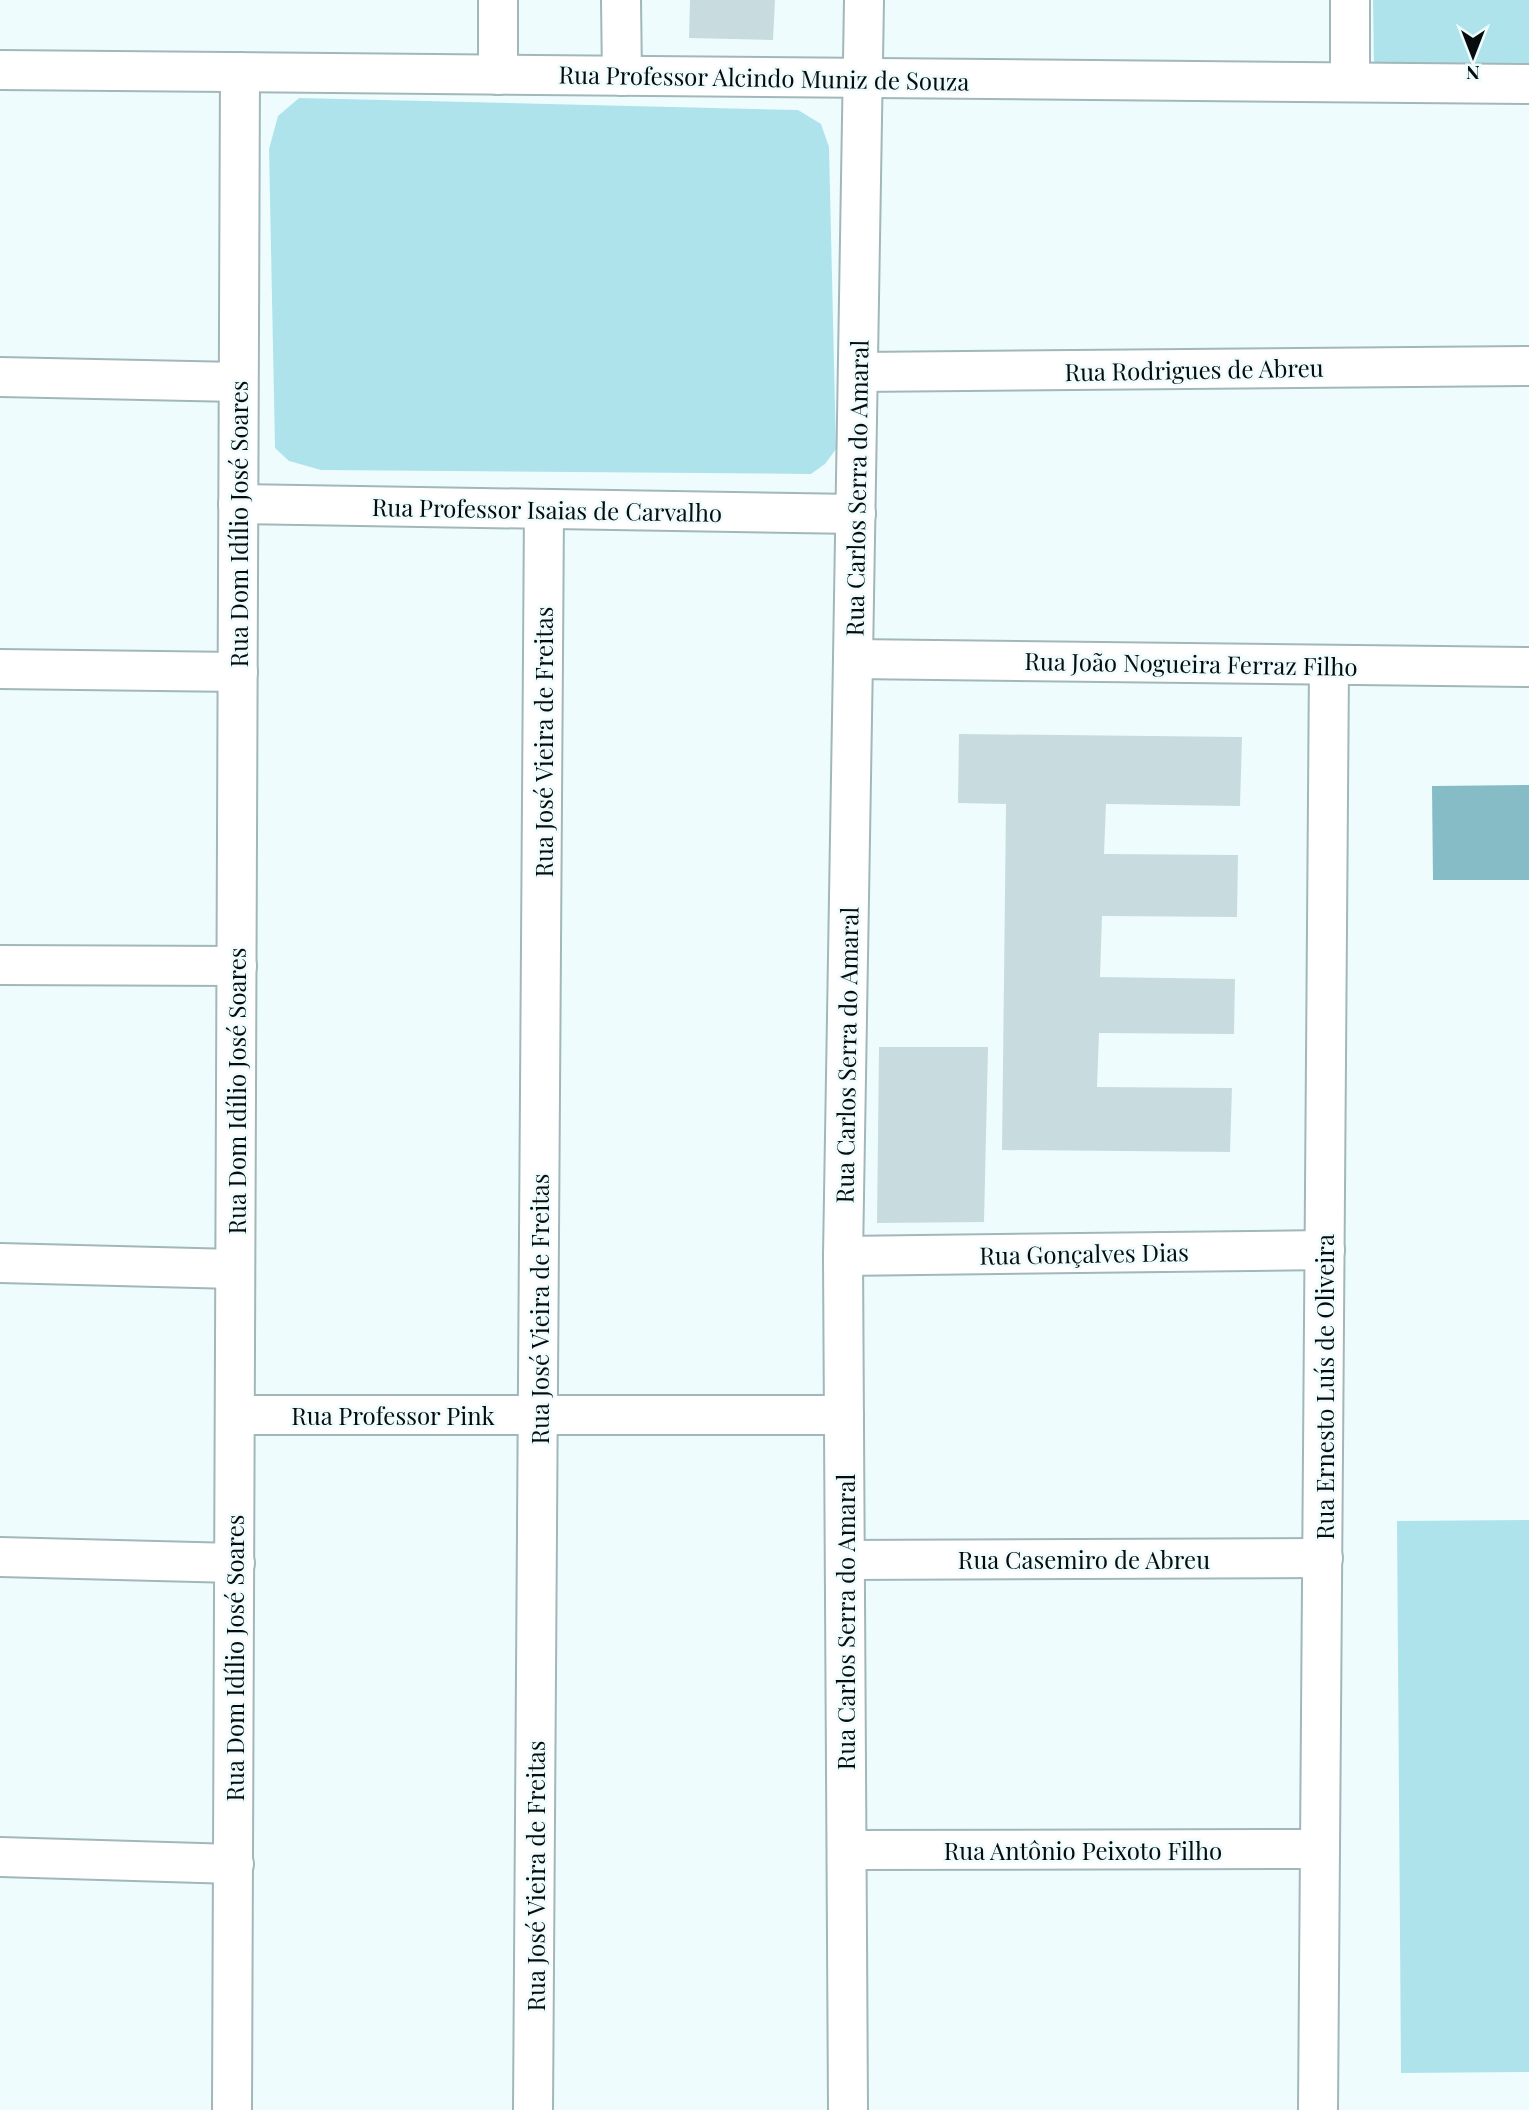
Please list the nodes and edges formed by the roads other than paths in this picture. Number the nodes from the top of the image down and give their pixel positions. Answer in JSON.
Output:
{"nodes":[{"id":1,"x":498,"y":0,"type":"edge"},
{"id":2,"x":621,"y":0,"type":"edge"},
{"id":3,"x":864,"y":0,"type":"edge"},
{"id":4,"x":1350,"y":0,"type":"edge"},
{"id":5,"x":0,"y":70,"type":"edge"},
{"id":6,"x":240,"y":72,"type":"junction"},
{"id":7,"x":498,"y":75,"type":"junction"},
{"id":8,"x":621,"y":76,"type":"junction"},
{"id":9,"x":863,"y":78,"type":"junction"},
{"id":10,"x":1350,"y":82,"type":"junction"},
{"id":11,"x":1529,"y":84,"type":"edge"},
{"id":12,"x":1529,"y":366,"type":"edge"},
{"id":13,"x":859,"y":372,"type":"junction"},
{"id":14,"x":0,"y":377,"type":"edge"},
{"id":15,"x":239,"y":382,"type":"junction"},
{"id":16,"x":239,"y":504,"type":"junction"},
{"id":17,"x":544,"y":509,"type":"junction"},
{"id":18,"x":856,"y":514,"type":"junction"},
{"id":19,"x":853,"y":659,"type":"junction"},
{"id":20,"x":1329,"y":665,"type":"junction"},
{"id":21,"x":1529,"y":667,"type":"edge"},
{"id":22,"x":0,"y":669,"type":"edge"},
{"id":23,"x":238,"y":672,"type":"junction"},
{"id":24,"x":0,"y":965,"type":"edge"},
{"id":25,"x":237,"y":966,"type":"junction"},
{"id":26,"x":1325,"y":1251,"type":"junction"},
{"id":27,"x":843,"y":1256,"type":"junction"},
{"id":28,"x":0,"y":1263,"type":"edge"},
{"id":29,"x":235,"y":1269,"type":"junction"},
{"id":30,"x":235,"y":1415,"type":"junction"},
{"id":31,"x":538,"y":1415,"type":"junction"},
{"id":32,"x":844,"y":1415,"type":"junction"},
{"id":33,"x":0,"y":1557,"type":"edge"},
{"id":34,"x":1323,"y":1558,"type":"junction"},
{"id":35,"x":845,"y":1560,"type":"junction"},
{"id":36,"x":235,"y":1563,"type":"junction"},
{"id":37,"x":1320,"y":1849,"type":"junction"},
{"id":38,"x":847,"y":1850,"type":"junction"},
{"id":39,"x":0,"y":1857,"type":"edge"},
{"id":40,"x":233,"y":1864,"type":"junction"},
{"id":41,"x":232,"y":2110,"type":"edge"},
{"id":42,"x":533,"y":2110,"type":"edge"},
{"id":43,"x":848,"y":2110,"type":"edge"},
{"id":44,"x":1318,"y":2110,"type":"edge"}],
"edges":[{"from":1,"to":7,"type":"street"},
{"from":2,"to":8,"type":"street"},
{"from":3,"to":9,"type":"street","name":"Rua Carlos Serra do Amaral"},
{"from":4,"to":10,"type":"street"},
{"from":5,"to":6,"type":"street","name":"Rua Professor Alcindo Muniz de Souza"},
{"from":6,"to":7,"type":"street","name":"Rua Professor Alcindo Muniz de Souza"},
{"from":6,"to":15,"type":"street","name":"Rua Dom Idílio José Soares"},
{"from":7,"to":8,"type":"street","name":"Rua Professor Alcindo Muniz de Souza"},
{"from":8,"to":9,"type":"street","name":"Rua Professor Alcindo Muniz de Souza"},
{"from":9,"to":10,"type":"street","name":"Rua Professor Alcindo Muniz de Souza"},
{"from":9,"to":13,"type":"street","name":"Rua Carlos Serra do Amaral"},
{"from":10,"to":11,"type":"street","name":"Rua Professor Alcindo Muniz de Souza"},
{"from":12,"to":13,"type":"street","name":"Rua Rodrigues de Abreu"},
{"from":13,"to":18,"type":"street","name":"Rua Carlos Serra do Amaral"},
{"from":14,"to":15,"type":"street"},
{"from":15,"to":16,"type":"street","name":"Rua Dom Idílio José Soares"},
{"from":16,"to":17,"type":"street","name":"Rua Professor Isaias de Carvalho"},
{"from":16,"to":23,"type":"street","name":"Rua Dom Idílio José Soares"},
{"from":17,"to":18,"type":"street","name":"Rua Professor Isaias de Carvalho"},
{"from":17,"to":31,"type":"street","name":"Rua José Vieira de Freitas"},
{"from":18,"to":19,"type":"street","name":"Rua Carlos Serra do Amaral"},
{"from":19,"to":20,"type":"street","name":"Rua João Nogueira Ferraz Filho"},
{"from":19,"to":27,"type":"street","name":"Rua Carlos Serra do Amaral"},
{"from":20,"to":21,"type":"street","name":"Rua João Nogueira Ferraz Filho"},
{"from":20,"to":26,"type":"street","name":"Rua Ernesto Luís de Oliveira"},
{"from":22,"to":23,"type":"street"},
{"from":23,"to":25,"type":"street","name":"Rua Dom Idílio José Soares"},
{"from":24,"to":25,"type":"street"},
{"from":25,"to":29,"type":"street","name":"Rua Dom Idílio José Soares"},
{"from":26,"to":27,"type":"street","name":"Rua Gonçalves Dias"},
{"from":26,"to":34,"type":"street","name":"Rua Ernesto Luís de Oliveira"},
{"from":27,"to":32,"type":"street","name":"Rua Carlos Serra do Amaral"},
{"from":28,"to":29,"type":"street"},
{"from":29,"to":30,"type":"street","name":"Rua Dom Idílio José Soares"},
{"from":30,"to":31,"type":"street","name":"Rua Professor Pink"},
{"from":30,"to":36,"type":"street","name":"Rua Dom Idílio José Soares"},
{"from":31,"to":32,"type":"street","name":"Rua Professor Pink"},
{"from":31,"to":42,"type":"street","name":"Rua José Vieira de Freitas"},
{"from":32,"to":35,"type":"street","name":"Rua Carlos Serra do Amaral"},
{"from":33,"to":36,"type":"street"},
{"from":34,"to":35,"type":"street","name":"Rua Casemiro de Abreu"},
{"from":34,"to":37,"type":"street","name":"Rua Ernesto Luís de Oliveira"},
{"from":35,"to":38,"type":"street","name":"Rua Carlos Serra do Amaral"},
{"from":36,"to":40,"type":"street","name":"Rua Dom Idílio José Soares"},
{"from":37,"to":38,"type":"street","name":"Rua Antônio Peixoto Filho"},
{"from":37,"to":44,"type":"street","name":"Rua Ernesto Luís de Oliveira"},
{"from":38,"to":43,"type":"street","name":"Rua Carlos Serra do Amaral"},
{"from":39,"to":40,"type":"street"},
{"from":40,"to":41,"type":"street","name":"Rua Dom Idílio José Soares"}]}
